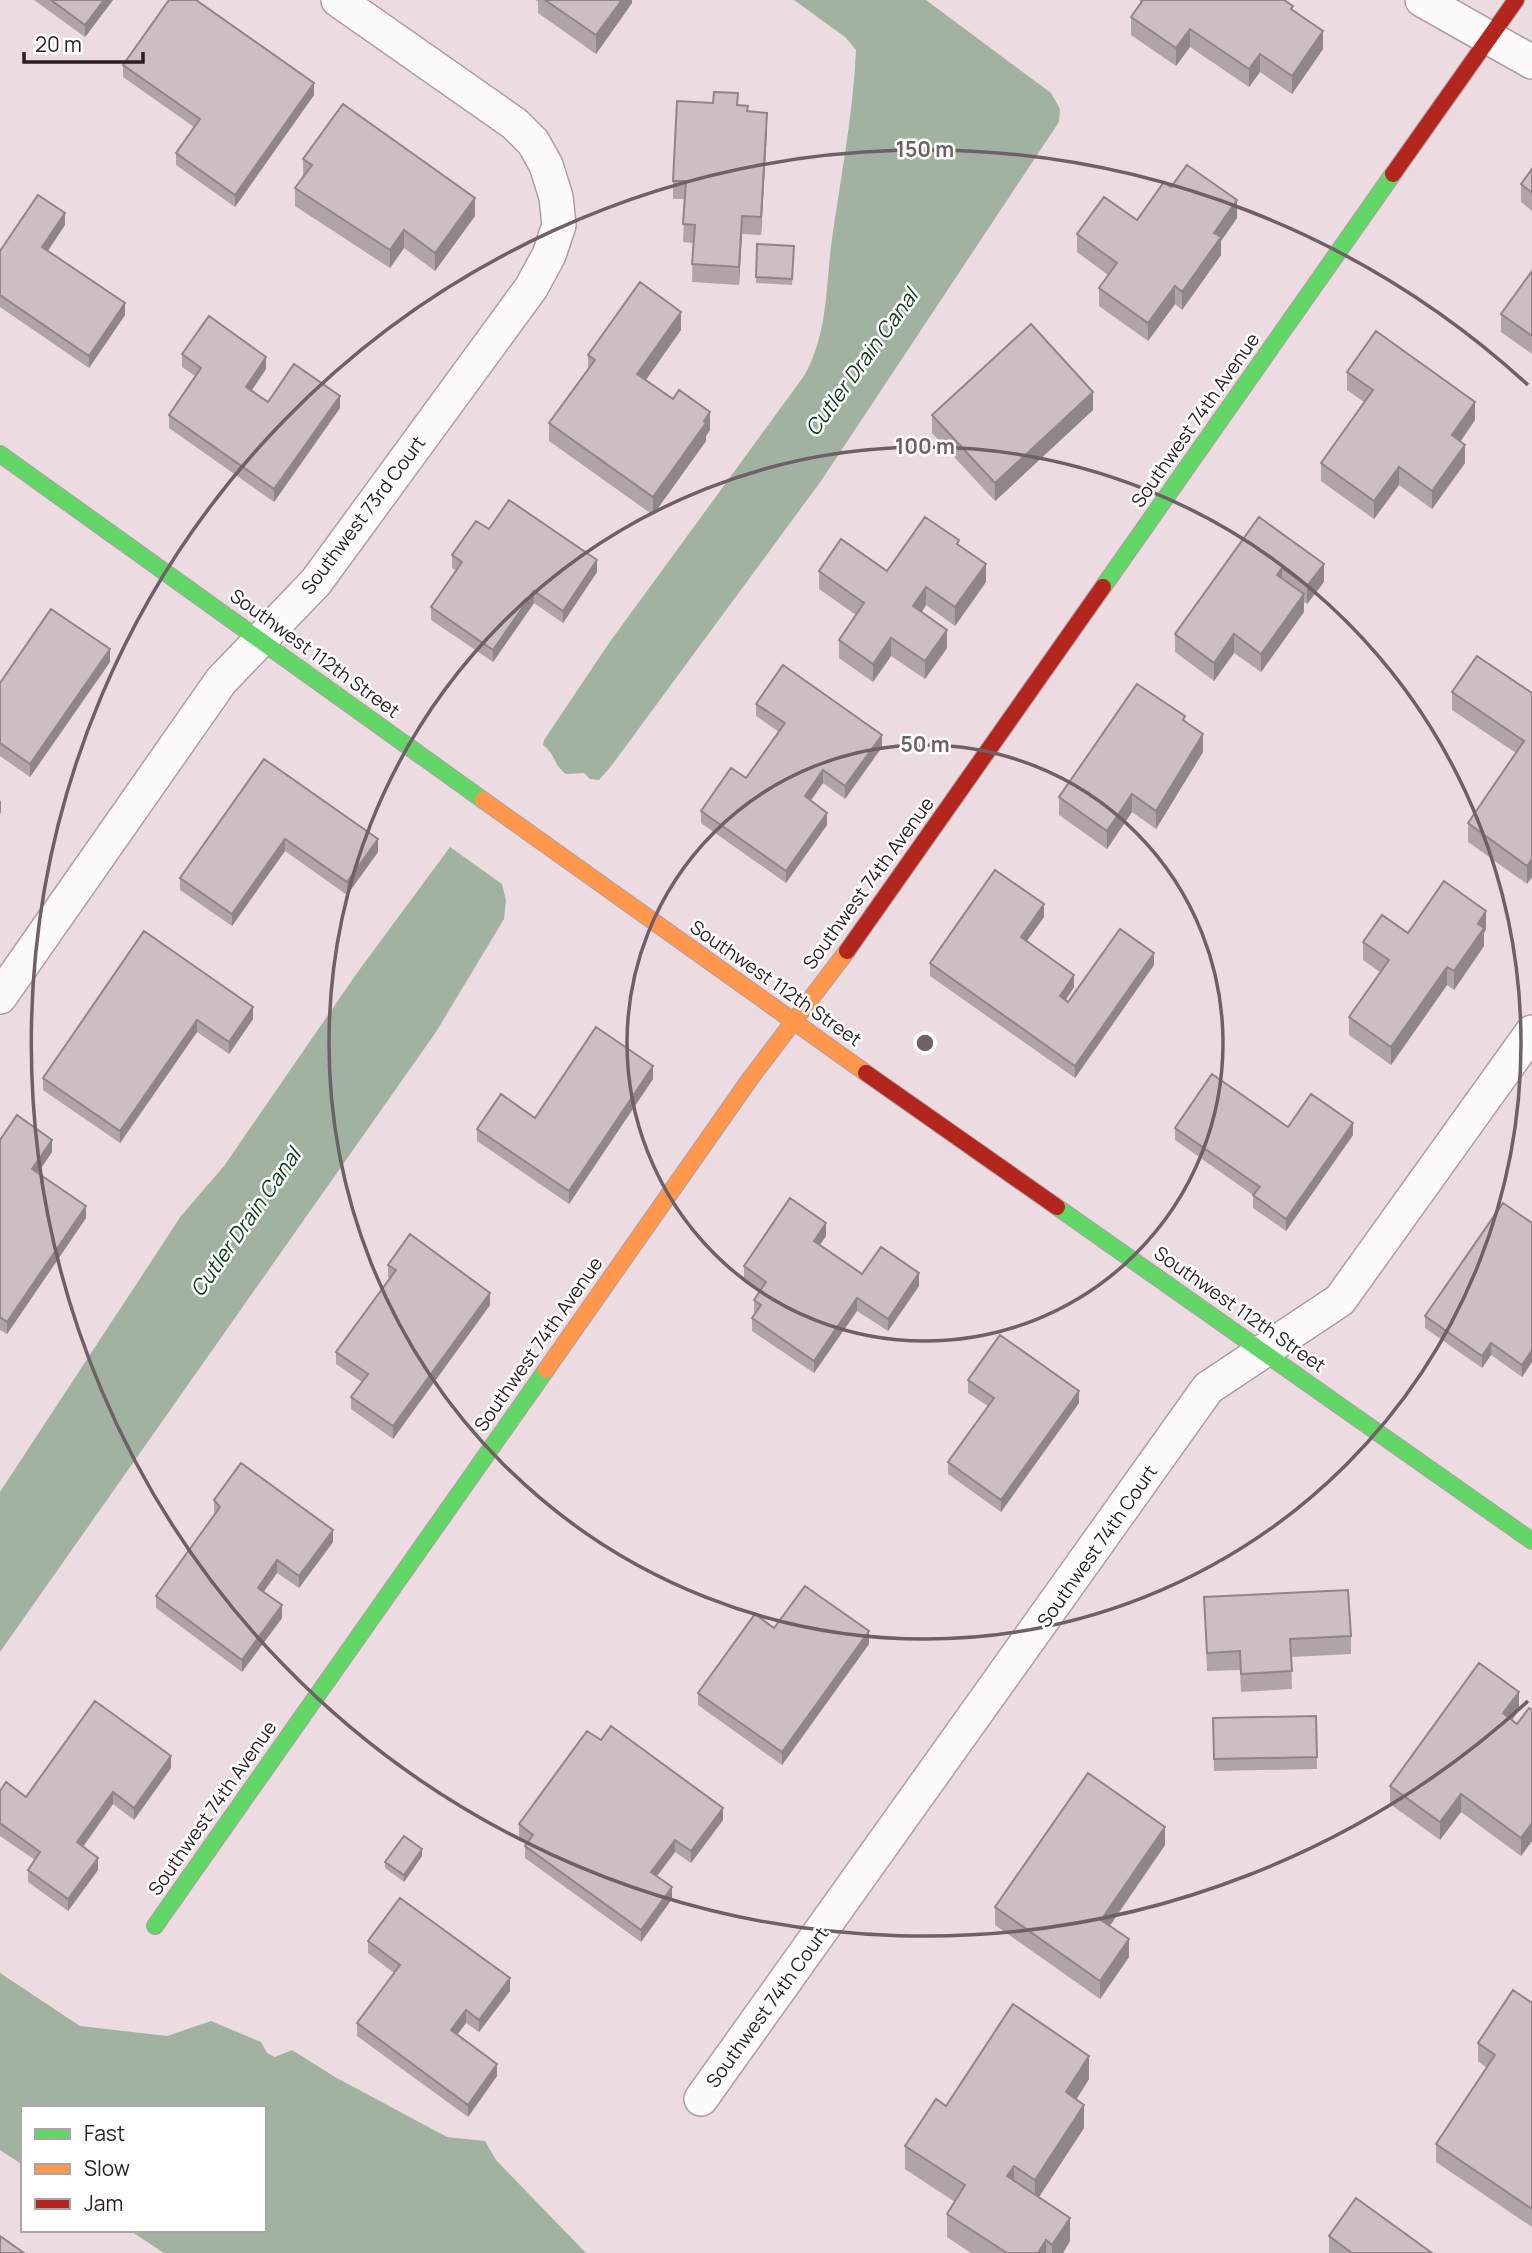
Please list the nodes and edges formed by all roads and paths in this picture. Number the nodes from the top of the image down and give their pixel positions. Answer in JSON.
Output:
{"nodes":[{"id":1,"x":338,"y":0,"type":"edge"},
{"id":2,"x":1422,"y":0,"type":"edge"},
{"id":3,"x":1516,"y":0,"type":"edge"},
{"id":4,"x":1489,"y":39,"type":"junction"},
{"id":5,"x":1532,"y":62,"type":"edge"},
{"id":6,"x":0,"y":454,"type":"edge"},
{"id":7,"x":260,"y":638,"type":"junction"},
{"id":8,"x":0,"y":996,"type":"edge"},
{"id":9,"x":792,"y":1021,"type":"junction"},
{"id":10,"x":1532,"y":1032,"type":"edge"},
{"id":11,"x":1265,"y":1352,"type":"junction"},
{"id":12,"x":1532,"y":1541,"type":"edge"},
{"id":13,"x":155,"y":1926,"type":"dead end"},
{"id":14,"x":701,"y":2099,"type":"dead end"}],
"edges":[{"from":1,"to":7,"type":"street","name":"Southwest 73rd Court"},
{"from":2,"to":4,"type":"street"},
{"from":3,"to":4,"type":"street","name":"Southwest 74th Avenue"},
{"from":4,"to":5,"type":"street"},
{"from":4,"to":9,"type":"street","name":"Southwest 74th Avenue"},
{"from":6,"to":7,"type":"street","name":"Southwest 112th Street"},
{"from":7,"to":8,"type":"street","name":"Southwest 73rd Court"},
{"from":7,"to":9,"type":"street","name":"Southwest 112th Street"},
{"from":9,"to":11,"type":"street","name":"Southwest 112th Street"},
{"from":9,"to":13,"type":"street","name":"Southwest 74th Avenue"},
{"from":10,"to":11,"type":"street","name":"Southwest 74th Court"},
{"from":11,"to":12,"type":"street","name":"Southwest 112th Street"},
{"from":11,"to":14,"type":"street","name":"Southwest 74th Court"}]}
